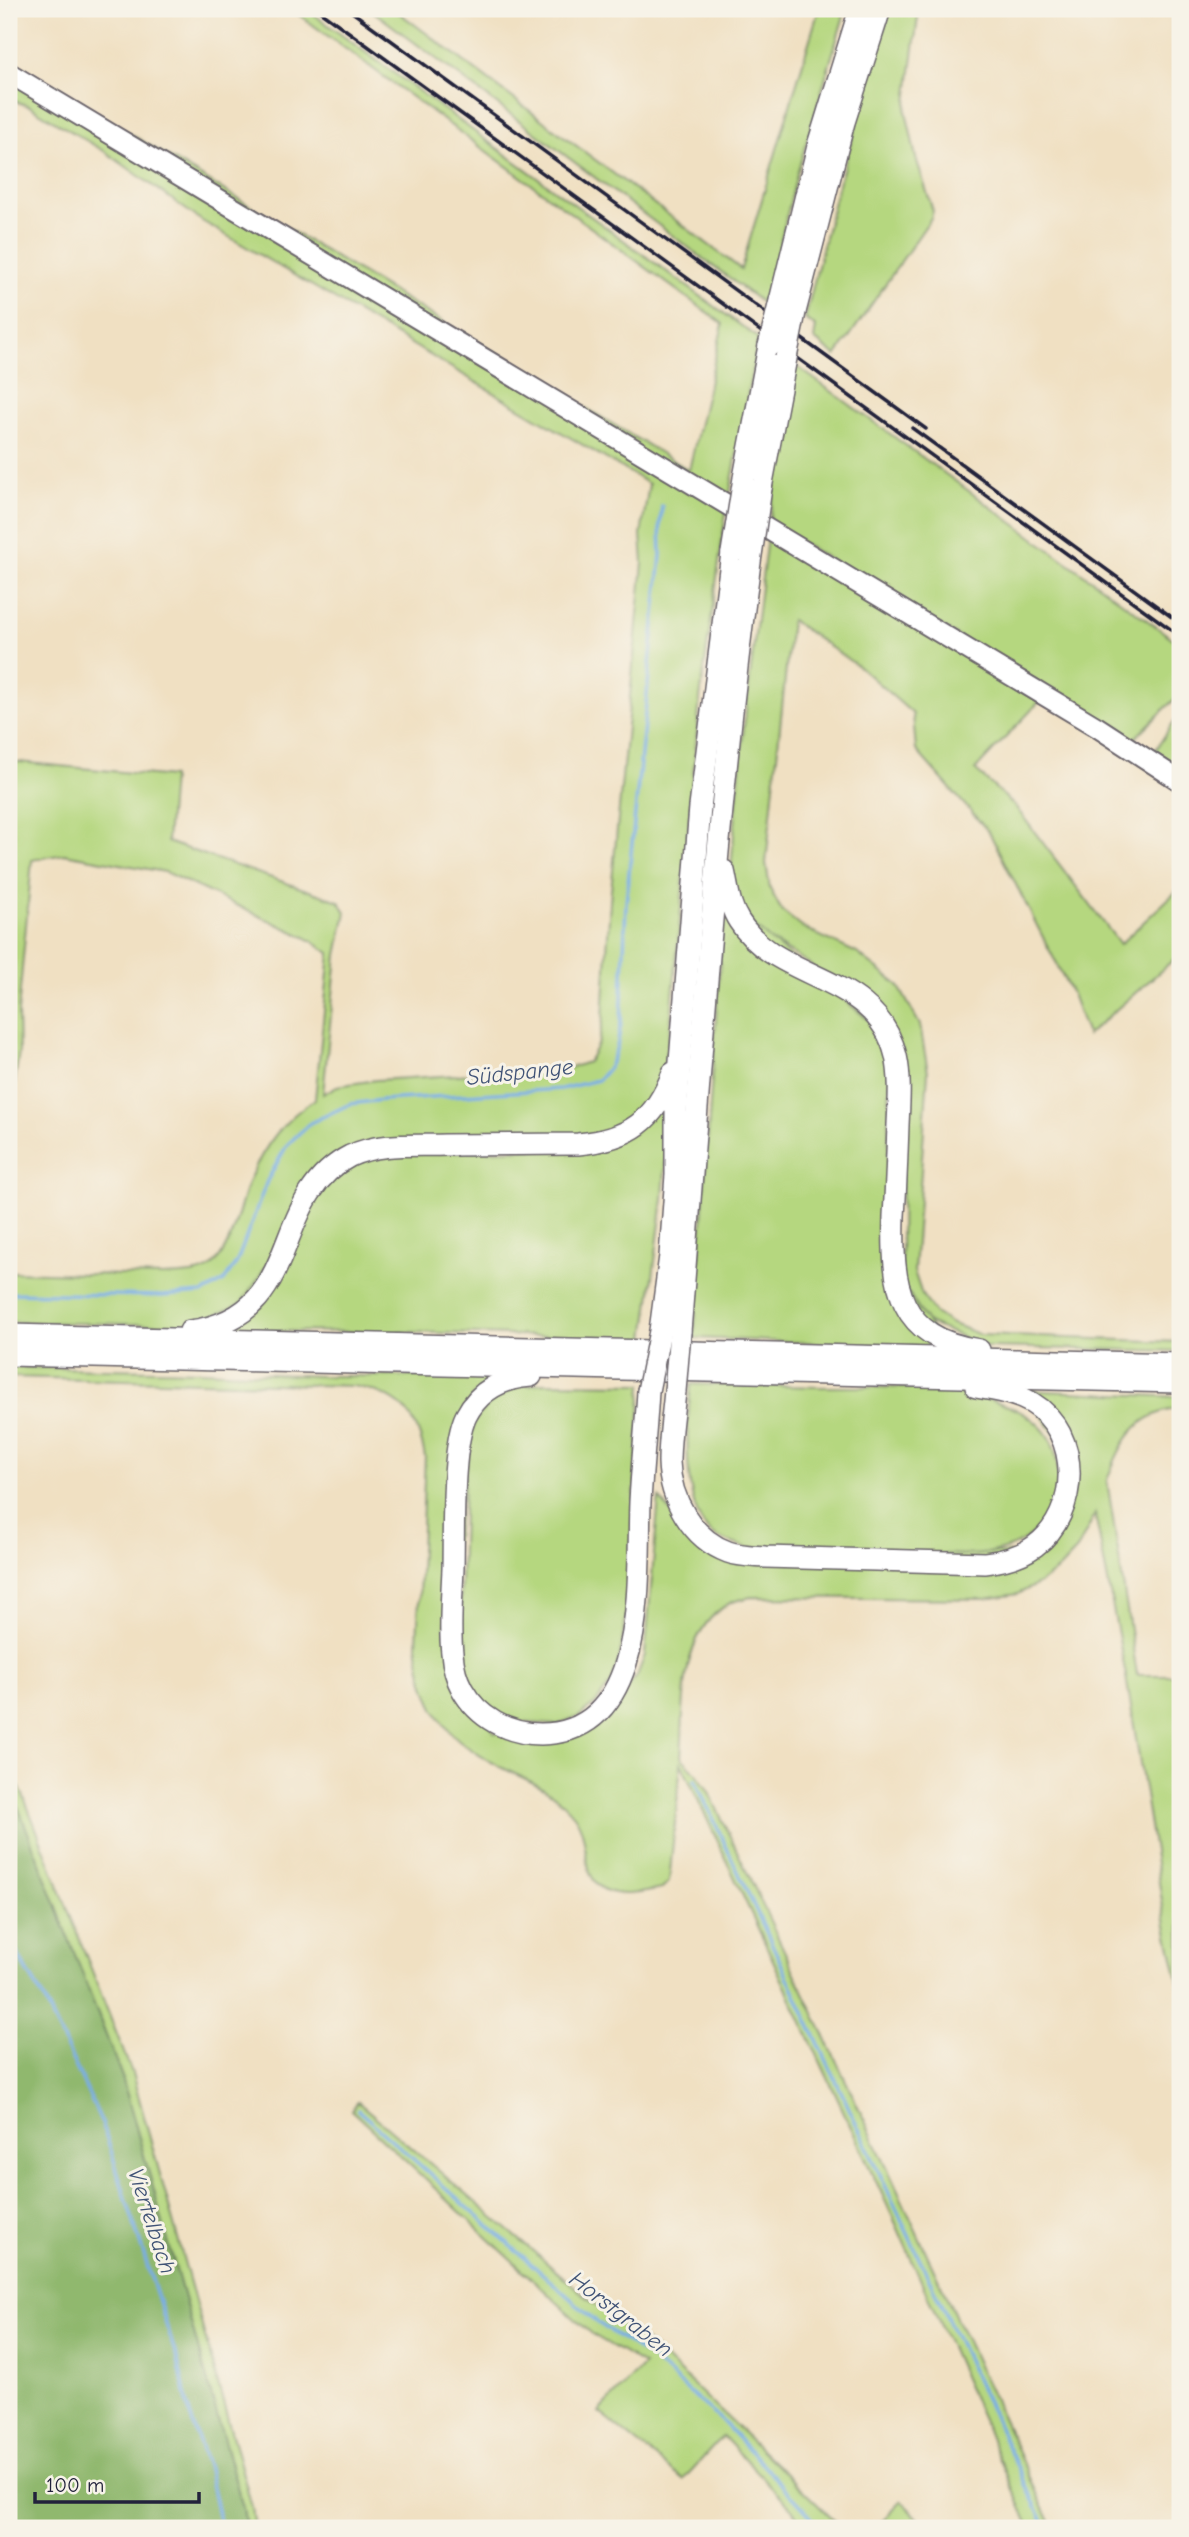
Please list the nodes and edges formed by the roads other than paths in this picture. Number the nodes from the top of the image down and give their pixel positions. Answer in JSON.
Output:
{"nodes":[{"id":1,"x":860,"y":9,"type":"edge"},
{"id":2,"x":880,"y":9,"type":"edge"},
{"id":3,"x":9,"y":73,"type":"edge"},
{"id":4,"x":787,"y":307,"type":"junction"},
{"id":5,"x":741,"y":557,"type":"junction"},
{"id":6,"x":1180,"y":781,"type":"edge"},
{"id":7,"x":718,"y":848,"type":"junction"},
{"id":8,"x":681,"y":1051,"type":"junction"},
{"id":9,"x":670,"y":1331,"type":"junction"},
{"id":10,"x":9,"y":1335,"type":"edge"},
{"id":11,"x":145,"y":1338,"type":"junction"},
{"id":12,"x":9,"y":1355,"type":"edge"},
{"id":13,"x":1026,"y":1361,"type":"junction"},
{"id":14,"x":1180,"y":1364,"type":"edge"},
{"id":15,"x":575,"y":1369,"type":"junction"},
{"id":16,"x":948,"y":1377,"type":"junction"},
{"id":17,"x":1180,"y":1382,"type":"edge"}],
"edges":[{"from":1,"to":4,"type":"highway"},
{"from":2,"to":4,"type":"highway"},
{"from":3,"to":6,"type":"main road"},
{"from":4,"to":5,"type":"highway","bridge":true},
{"from":5,"to":7,"type":"highway"},
{"from":5,"to":8,"type":"highway"},
{"from":7,"to":9,"type":"highway"},
{"from":7,"to":13,"type":"highway"},
{"from":8,"to":9,"type":"highway"},
{"from":8,"to":11,"type":"highway"},
{"from":9,"to":15,"type":"highway","bridge":true},
{"from":9,"to":16,"type":"highway","bridge":true},
{"from":10,"to":11,"type":"highway"},
{"from":11,"to":13,"type":"highway"},
{"from":12,"to":15,"type":"highway"},
{"from":13,"to":14,"type":"highway"},
{"from":15,"to":16,"type":"highway"},
{"from":16,"to":17,"type":"highway"}]}
